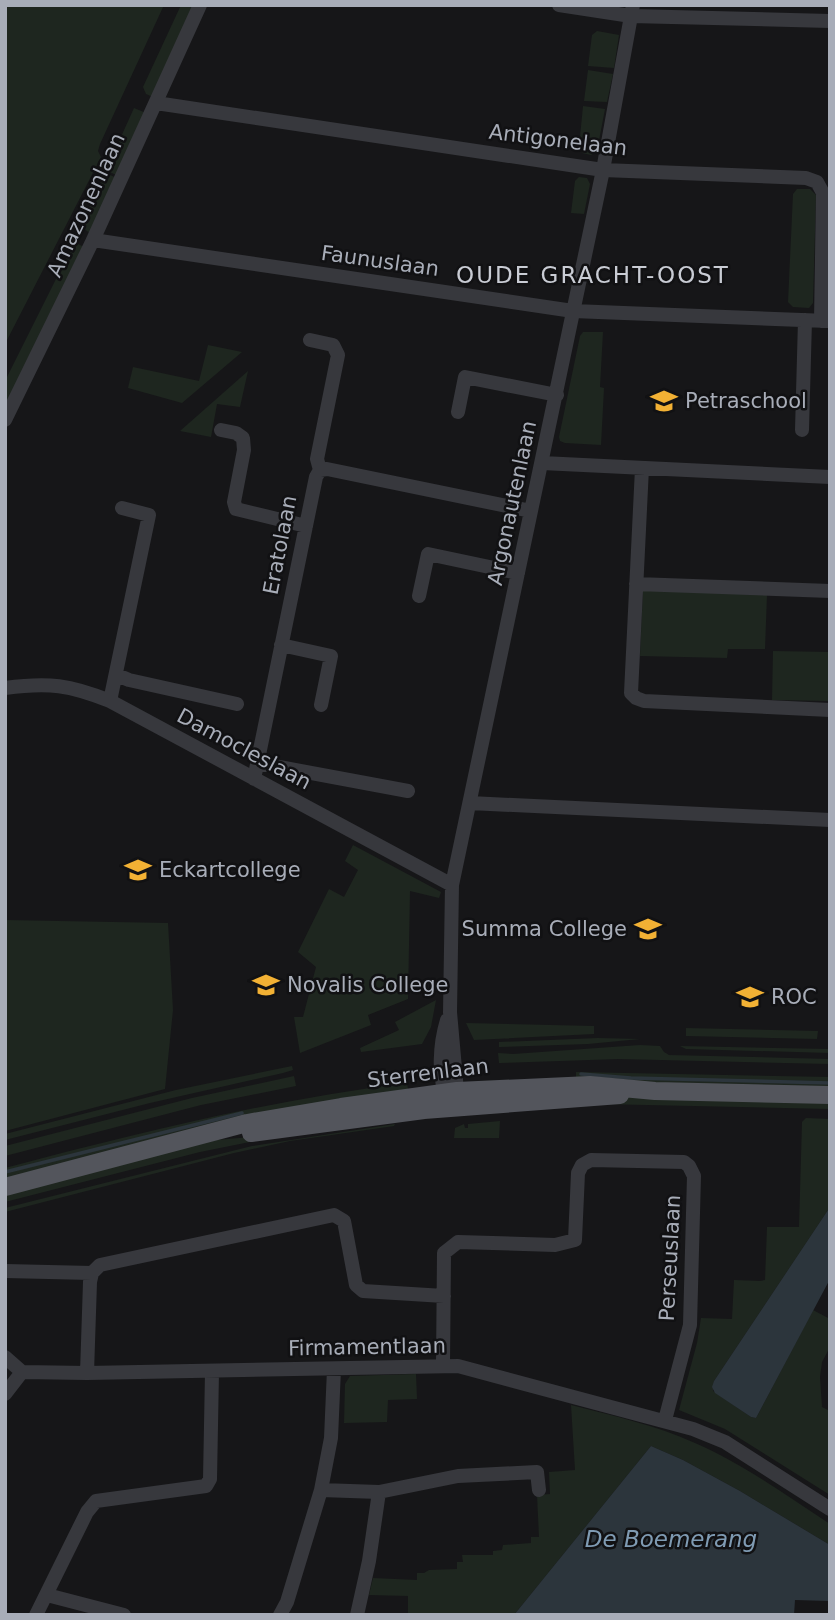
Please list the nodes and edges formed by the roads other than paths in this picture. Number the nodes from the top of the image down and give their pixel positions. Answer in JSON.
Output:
{"nodes":[{"id":1,"x":200,"y":5,"type":"edge"},
{"id":2,"x":559,"y":5,"type":"edge"},
{"id":3,"x":632,"y":10,"type":"edge"},
{"id":4,"x":830,"y":21,"type":"edge"},
{"id":5,"x":156,"y":103,"type":"junction"},
{"id":6,"x":603,"y":170,"type":"junction"},
{"id":7,"x":93,"y":240,"type":"junction"},
{"id":8,"x":573,"y":310,"type":"junction"},
{"id":9,"x":805,"y":320,"type":"junction"},
{"id":10,"x":825,"y":321,"type":"edge"},
{"id":11,"x":310,"y":340,"type":"dead end"},
{"id":12,"x":556,"y":395,"type":"junction"},
{"id":13,"x":458,"y":412,"type":"dead end"},
{"id":14,"x":5,"y":420,"type":"edge"},
{"id":15,"x":221,"y":430,"type":"dead end"},
{"id":16,"x":802,"y":430,"type":"dead end"},
{"id":17,"x":542,"y":463,"type":"junction"},
{"id":18,"x":642,"y":468,"type":"junction"},
{"id":19,"x":320,"y":471,"type":"junction"},
{"id":20,"x":830,"y":477,"type":"edge"},
{"id":21,"x":122,"y":508,"type":"dead end"},
{"id":22,"x":531,"y":511,"type":"junction"},
{"id":23,"x":306,"y":526,"type":"junction"},
{"id":24,"x":518,"y":573,"type":"junction"},
{"id":25,"x":636,"y":584,"type":"junction"},
{"id":26,"x":830,"y":592,"type":"edge"},
{"id":27,"x":419,"y":596,"type":"dead end"},
{"id":28,"x":281,"y":645,"type":"junction"},
{"id":29,"x":117,"y":675,"type":"junction"},
{"id":30,"x":5,"y":688,"type":"edge"},
{"id":31,"x":110,"y":701,"type":"junction"},
{"id":32,"x":237,"y":704,"type":"dead end"},
{"id":33,"x":321,"y":705,"type":"dead end"},
{"id":34,"x":830,"y":710,"type":"edge"},
{"id":35,"x":258,"y":763,"type":"junction"},
{"id":36,"x":254,"y":779,"type":"junction"},
{"id":37,"x":408,"y":791,"type":"dead end"},
{"id":38,"x":470,"y":803,"type":"junction"},
{"id":39,"x":830,"y":820,"type":"edge"},
{"id":40,"x":452,"y":885,"type":"junction"},
{"id":41,"x":830,"y":1095,"type":"edge"},
{"id":42,"x":451,"y":1097,"type":"junction"},
{"id":43,"x":5,"y":1187,"type":"edge"},
{"id":44,"x":5,"y":1270,"type":"edge"},
{"id":45,"x":92,"y":1273,"type":"junction"},
{"id":46,"x":444,"y":1296,"type":"junction"},
{"id":47,"x":5,"y":1357,"type":"edge"},
{"id":48,"x":443,"y":1365,"type":"junction"},
{"id":49,"x":334,"y":1368,"type":"junction"},
{"id":50,"x":22,"y":1372,"type":"junction"},
{"id":51,"x":212,"y":1372,"type":"junction"},
{"id":52,"x":87,"y":1373,"type":"junction"},
{"id":53,"x":5,"y":1394,"type":"edge"},
{"id":54,"x":665,"y":1420,"type":"junction"},
{"id":55,"x":321,"y":1490,"type":"junction"},
{"id":56,"x":539,"y":1490,"type":"dead end"},
{"id":57,"x":379,"y":1492,"type":"junction"},
{"id":58,"x":830,"y":1509,"type":"edge"},
{"id":59,"x":47,"y":1594,"type":"junction"},
{"id":60,"x":36,"y":1615,"type":"edge"},
{"id":61,"x":124,"y":1615,"type":"edge"},
{"id":62,"x":281,"y":1615,"type":"edge"},
{"id":63,"x":356,"y":1615,"type":"edge"}],
"edges":[{"from":1,"to":5,"type":"street","name":"Amazonenlaan"},
{"from":2,"to":3,"type":"street"},
{"from":3,"to":4,"type":"street"},
{"from":3,"to":6,"type":"street","name":"Argonautenlaan"},
{"from":5,"to":6,"type":"street","name":"Antigonelaan"},
{"from":5,"to":7,"type":"street","name":"Amazonenlaan"},
{"from":6,"to":8,"type":"street","name":"Argonautenlaan"},
{"from":6,"to":10,"type":"street","name":"Antigonelaan"},
{"from":7,"to":8,"type":"street","name":"Faunuslaan"},
{"from":7,"to":14,"type":"street","name":"Amazonenlaan"},
{"from":8,"to":9,"type":"street","name":"Faunuslaan"},
{"from":8,"to":12,"type":"street","name":"Argonautenlaan"},
{"from":9,"to":10,"type":"street","name":"Faunuslaan"},
{"from":9,"to":16,"type":"street"},
{"from":11,"to":19,"type":"street","name":"Eratolaan"},
{"from":12,"to":13,"type":"street"},
{"from":12,"to":17,"type":"street","name":"Argonautenlaan"},
{"from":15,"to":23,"type":"street"},
{"from":17,"to":18,"type":"street"},
{"from":17,"to":22,"type":"street","name":"Argonautenlaan"},
{"from":18,"to":20,"type":"street"},
{"from":18,"to":25,"type":"street"},
{"from":19,"to":22,"type":"street"},
{"from":19,"to":23,"type":"street","name":"Eratolaan"},
{"from":21,"to":29,"type":"street"},
{"from":22,"to":24,"type":"street","name":"Argonautenlaan"},
{"from":23,"to":28,"type":"street","name":"Eratolaan"},
{"from":24,"to":27,"type":"street"},
{"from":24,"to":38,"type":"street","name":"Argonautenlaan"},
{"from":25,"to":26,"type":"street"},
{"from":25,"to":34,"type":"street"},
{"from":28,"to":33,"type":"street"},
{"from":28,"to":35,"type":"street","name":"Eratolaan"},
{"from":29,"to":31,"type":"street"},
{"from":29,"to":32,"type":"street"},
{"from":30,"to":31,"type":"street","name":"Damocleslaan"},
{"from":31,"to":36,"type":"street","name":"Damocleslaan"},
{"from":35,"to":36,"type":"street","name":"Eratolaan"},
{"from":35,"to":37,"type":"street"},
{"from":36,"to":40,"type":"street","name":"Damocleslaan"},
{"from":38,"to":39,"type":"street"},
{"from":38,"to":40,"type":"street","name":"Argonautenlaan"},
{"from":40,"to":42,"type":"street","name":"Argonautenlaan"},
{"from":41,"to":42,"type":"main road","name":"Sterrenlaan"},
{"from":42,"to":43,"type":"main road","name":"Sterrenlaan"},
{"from":44,"to":45,"type":"street"},
{"from":45,"to":46,"type":"street"},
{"from":45,"to":52,"type":"street"},
{"from":46,"to":48,"type":"street"},
{"from":46,"to":54,"type":"street","name":"Perseuslaan"},
{"from":47,"to":50,"type":"street"},
{"from":48,"to":49,"type":"street","name":"Firmamentlaan"},
{"from":48,"to":54,"type":"street","name":"Firmamentlaan"},
{"from":49,"to":51,"type":"street","name":"Firmamentlaan"},
{"from":49,"to":55,"type":"street"},
{"from":50,"to":52,"type":"street","name":"Firmamentlaan"},
{"from":50,"to":53,"type":"street"},
{"from":51,"to":52,"type":"street","name":"Firmamentlaan"},
{"from":51,"to":59,"type":"street"},
{"from":54,"to":58,"type":"street","name":"Firmamentlaan"},
{"from":55,"to":57,"type":"street"},
{"from":55,"to":62,"type":"street"},
{"from":56,"to":57,"type":"street"},
{"from":57,"to":63,"type":"street"},
{"from":59,"to":60,"type":"street"},
{"from":59,"to":61,"type":"street"}]}
